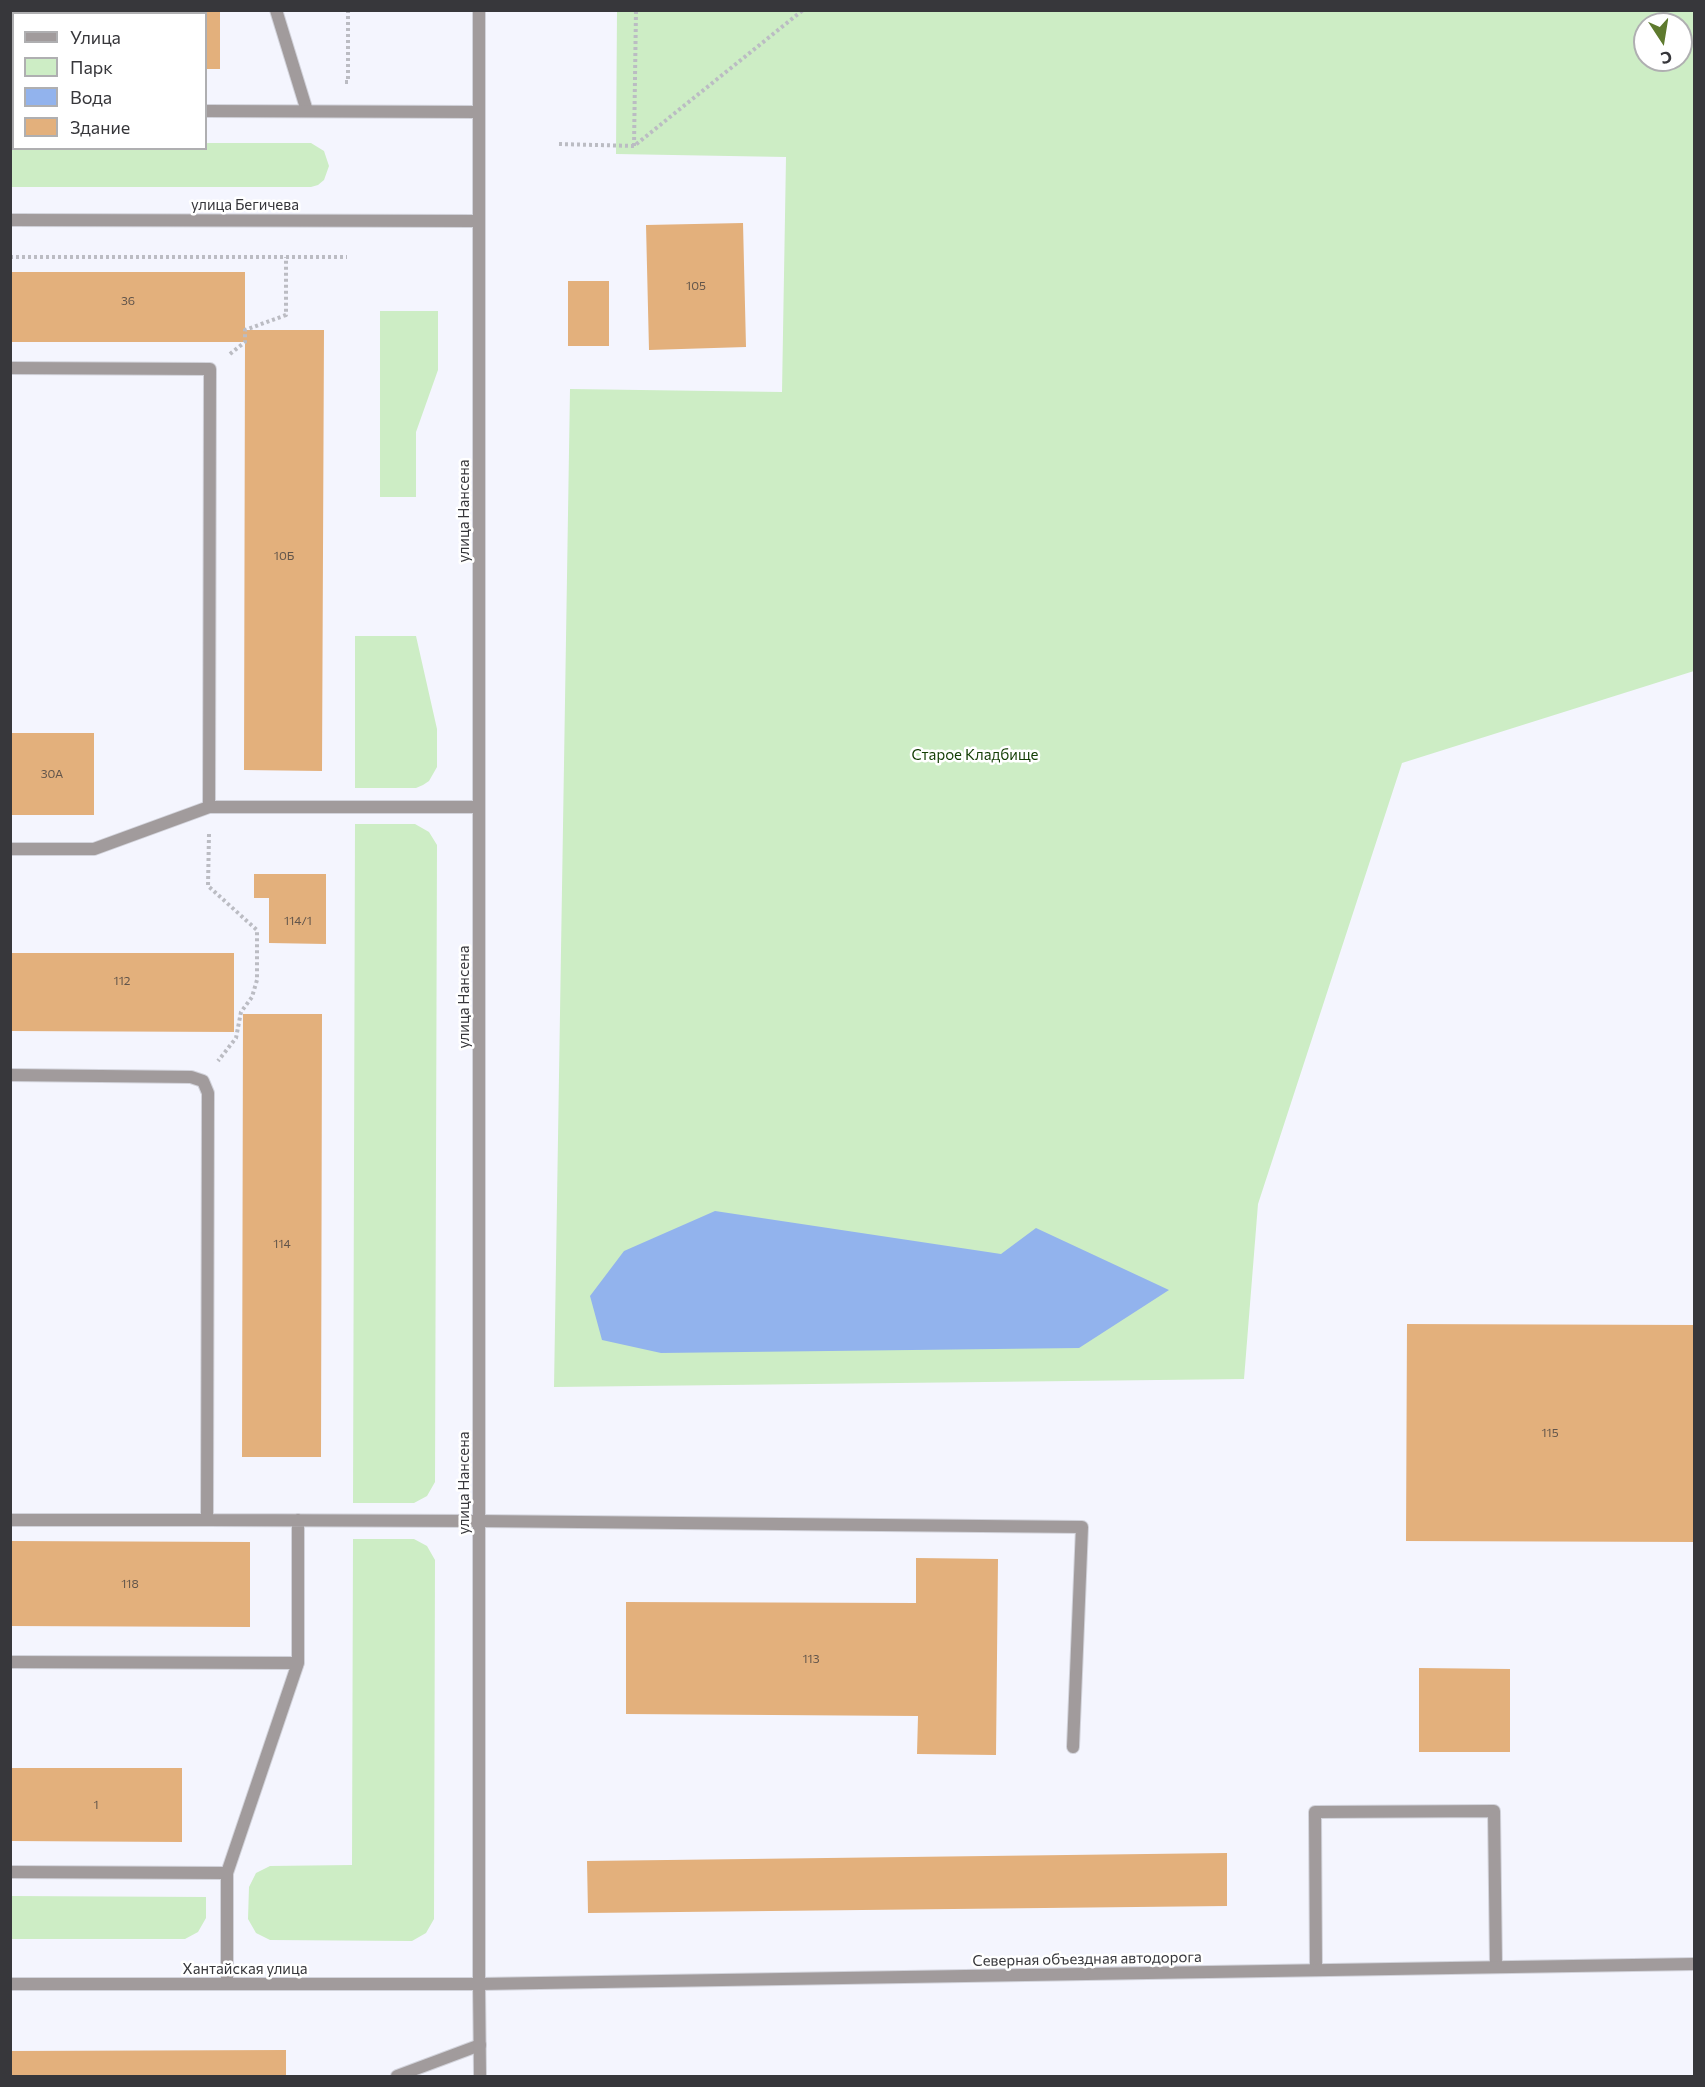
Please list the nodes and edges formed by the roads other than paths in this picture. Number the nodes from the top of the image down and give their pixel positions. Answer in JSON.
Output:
{"nodes":[{"id":1,"x":276,"y":10,"type":"edge"},
{"id":2,"x":479,"y":10,"type":"edge"},
{"id":3,"x":207,"y":111,"type":"edge"},
{"id":4,"x":307,"y":111,"type":"junction"},
{"id":5,"x":479,"y":112,"type":"junction"},
{"id":6,"x":10,"y":220,"type":"edge"},
{"id":7,"x":479,"y":221,"type":"junction"},
{"id":8,"x":10,"y":369,"type":"edge"},
{"id":9,"x":209,"y":807,"type":"junction"},
{"id":10,"x":479,"y":807,"type":"junction"},
{"id":11,"x":10,"y":849,"type":"edge"},
{"id":12,"x":10,"y":1075,"type":"edge"},
{"id":13,"x":10,"y":1520,"type":"edge"},
{"id":14,"x":207,"y":1520,"type":"junction"},
{"id":15,"x":298,"y":1520,"type":"junction"},
{"id":16,"x":479,"y":1521,"type":"junction"},
{"id":17,"x":10,"y":1662,"type":"edge"},
{"id":18,"x":298,"y":1663,"type":"junction"},
{"id":19,"x":1072,"y":1747,"type":"dead end"},
{"id":20,"x":10,"y":1872,"type":"edge"},
{"id":21,"x":227,"y":1873,"type":"junction"},
{"id":22,"x":1695,"y":1964,"type":"edge"},
{"id":23,"x":1496,"y":1966,"type":"junction"},
{"id":24,"x":1316,"y":1970,"type":"junction"},
{"id":25,"x":10,"y":1984,"type":"edge"},
{"id":26,"x":227,"y":1984,"type":"junction"},
{"id":27,"x":479,"y":1984,"type":"junction"},
{"id":28,"x":480,"y":2045,"type":"junction"},
{"id":29,"x":397,"y":2076,"type":"edge"},
{"id":30,"x":480,"y":2076,"type":"edge"}],
"edges":[{"from":1,"to":4,"type":"street"},
{"from":2,"to":5,"type":"street","name":"улица Нансена"},
{"from":3,"to":4,"type":"street"},
{"from":4,"to":5,"type":"street"},
{"from":5,"to":7,"type":"street","name":"улица Нансена"},
{"from":6,"to":7,"type":"street","name":"улица Бегичева"},
{"from":7,"to":10,"type":"street","name":"улица Нансена"},
{"from":8,"to":9,"type":"street"},
{"from":9,"to":10,"type":"street"},
{"from":9,"to":11,"type":"street"},
{"from":10,"to":16,"type":"street","name":"улица Нансена"},
{"from":12,"to":14,"type":"street"},
{"from":13,"to":14,"type":"street"},
{"from":14,"to":15,"type":"street"},
{"from":15,"to":16,"type":"street"},
{"from":15,"to":18,"type":"street"},
{"from":16,"to":19,"type":"street"},
{"from":16,"to":27,"type":"street","name":"улица Нансена"},
{"from":17,"to":18,"type":"street"},
{"from":18,"to":21,"type":"street"},
{"from":20,"to":21,"type":"street"},
{"from":21,"to":26,"type":"street"},
{"from":22,"to":23,"type":"street","name":"Северная объездная автодорога"},
{"from":23,"to":24,"type":"street","name":"Северная объездная автодорога"},
{"from":23,"to":24,"type":"street"},
{"from":24,"to":27,"type":"street","name":"Северная объездная автодорога"},
{"from":25,"to":26,"type":"street","name":"Хантайская улица"},
{"from":26,"to":27,"type":"street","name":"Хантайская улица"},
{"from":27,"to":28,"type":"street","name":"улица Нансена"},
{"from":28,"to":29,"type":"street"},
{"from":28,"to":30,"type":"street","name":"улица Нансена"}]}
